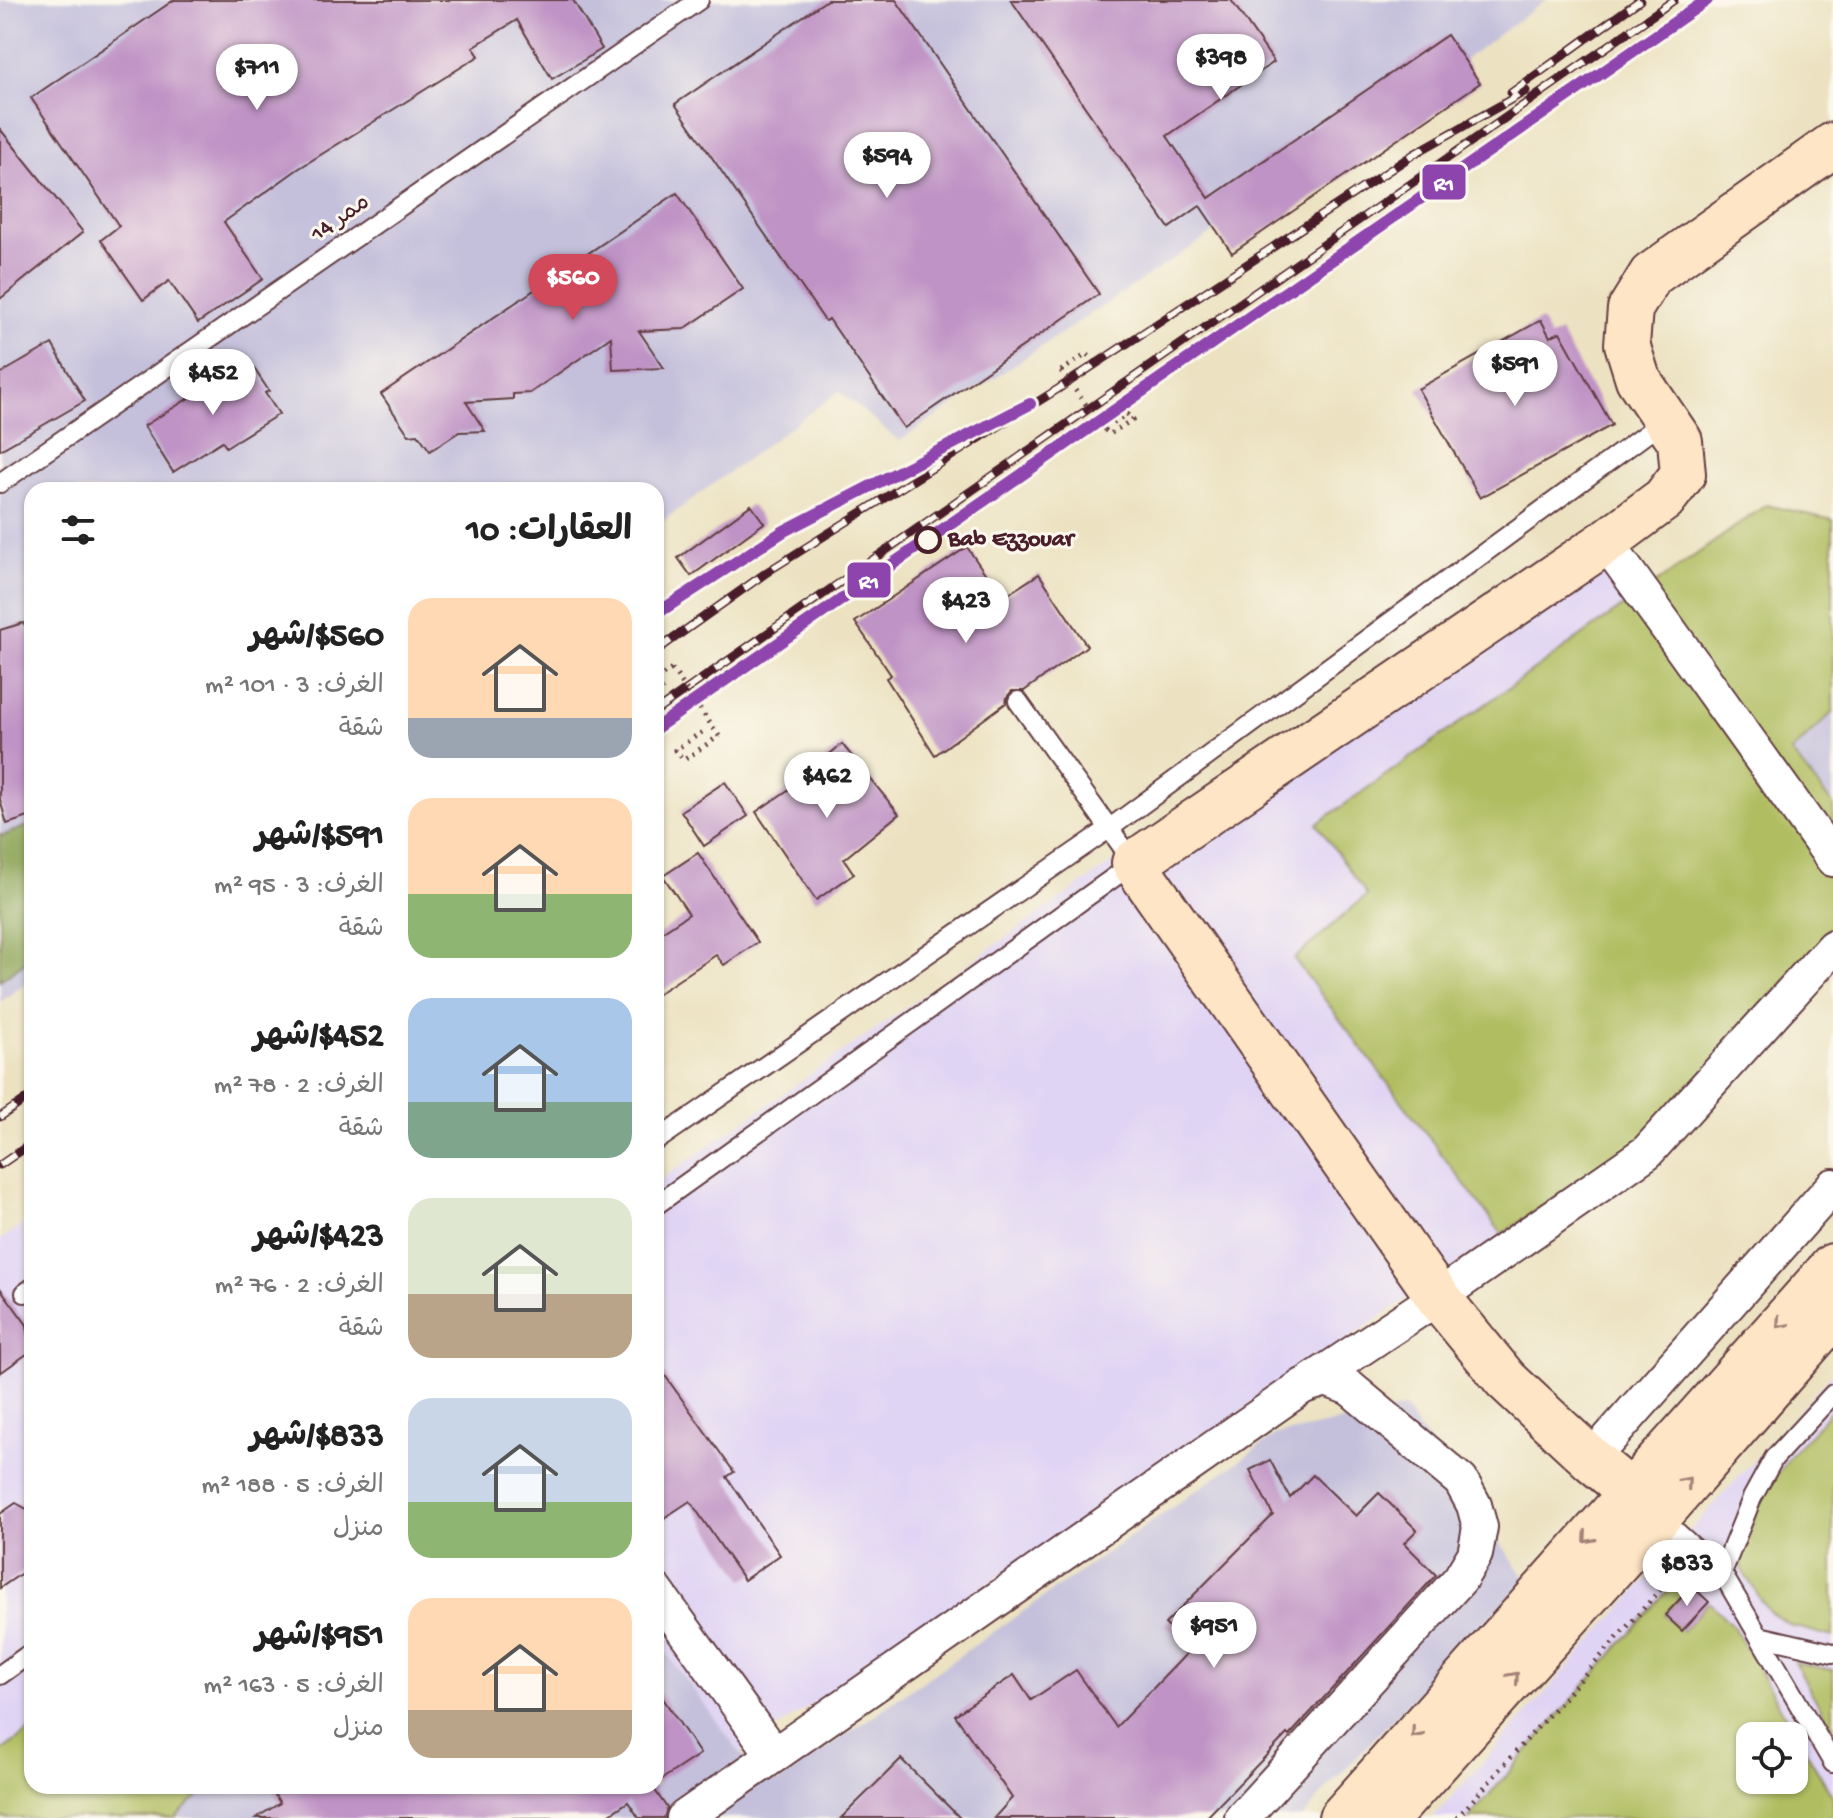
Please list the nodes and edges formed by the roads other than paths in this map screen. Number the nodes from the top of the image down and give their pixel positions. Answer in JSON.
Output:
{"nodes":[{"id":1,"x":699,"y":0,"type":"edge"},
{"id":2,"x":1833,"y":145,"type":"edge"},
{"id":3,"x":1665,"y":420,"type":"junction"},
{"id":4,"x":6,"y":480,"type":"edge"},
{"id":5,"x":1606,"y":542,"type":"junction"},
{"id":6,"x":1018,"y":701,"type":"dead end"},
{"id":7,"x":1122,"y":846,"type":"junction"},
{"id":8,"x":1833,"y":859,"type":"edge"},
{"id":9,"x":1833,"y":947,"type":"edge"},
{"id":10,"x":664,"y":1136,"type":"edge"},
{"id":11,"x":1833,"y":1186,"type":"edge"},
{"id":12,"x":664,"y":1199,"type":"edge"},
{"id":13,"x":1833,"y":1266,"type":"edge"},
{"id":14,"x":1438,"y":1297,"type":"junction"},
{"id":15,"x":1833,"y":1316,"type":"edge"},
{"id":16,"x":1303,"y":1386,"type":"junction"},
{"id":17,"x":1833,"y":1394,"type":"edge"},
{"id":18,"x":1591,"y":1459,"type":"junction"},
{"id":19,"x":1644,"y":1503,"type":"junction"},
{"id":20,"x":1722,"y":1573,"type":"junction"},
{"id":21,"x":664,"y":1602,"type":"edge"},
{"id":22,"x":1759,"y":1636,"type":"junction"},
{"id":23,"x":1833,"y":1653,"type":"edge"},
{"id":24,"x":24,"y":1658,"type":"edge"},
{"id":25,"x":0,"y":1675,"type":"edge"},
{"id":26,"x":774,"y":1755,"type":"junction"},
{"id":27,"x":1833,"y":1763,"type":"edge"},
{"id":28,"x":684,"y":1818,"type":"edge"},
{"id":29,"x":1242,"y":1818,"type":"edge"},
{"id":30,"x":1341,"y":1818,"type":"edge"},
{"id":31,"x":1387,"y":1818,"type":"edge"}],
"edges":[{"from":1,"to":4,"type":"lane","name":"ممر 14"},
{"from":2,"to":3,"type":"street"},
{"from":3,"to":5,"type":"street"},
{"from":3,"to":7,"type":"lane"},
{"from":5,"to":7,"type":"street"},
{"from":5,"to":8,"type":"street"},
{"from":6,"to":7,"type":"lane"},
{"from":7,"to":10,"type":"lane"},
{"from":7,"to":12,"type":"lane"},
{"from":7,"to":14,"type":"street"},
{"from":9,"to":14,"type":"street"},
{"from":11,"to":18,"type":"street"},
{"from":13,"to":19,"type":"street","one_way":true},
{"from":14,"to":16,"type":"street"},
{"from":14,"to":18,"type":"street"},
{"from":19,"to":15,"type":"street","one_way":true},
{"from":16,"to":26,"type":"street"},
{"from":16,"to":29,"type":"street"},
{"from":17,"to":20,"type":"lane"},
{"from":18,"to":19,"type":"street"},
{"from":19,"to":20,"type":"lane"},
{"from":19,"to":30,"type":"street","one_way":true},
{"from":31,"to":19,"type":"street","one_way":true},
{"from":20,"to":22,"type":"lane"},
{"from":21,"to":26,"type":"street"},
{"from":22,"to":23,"type":"lane"},
{"from":22,"to":27,"type":"lane"},
{"from":24,"to":25,"type":"lane"},
{"from":26,"to":28,"type":"street"}]}
